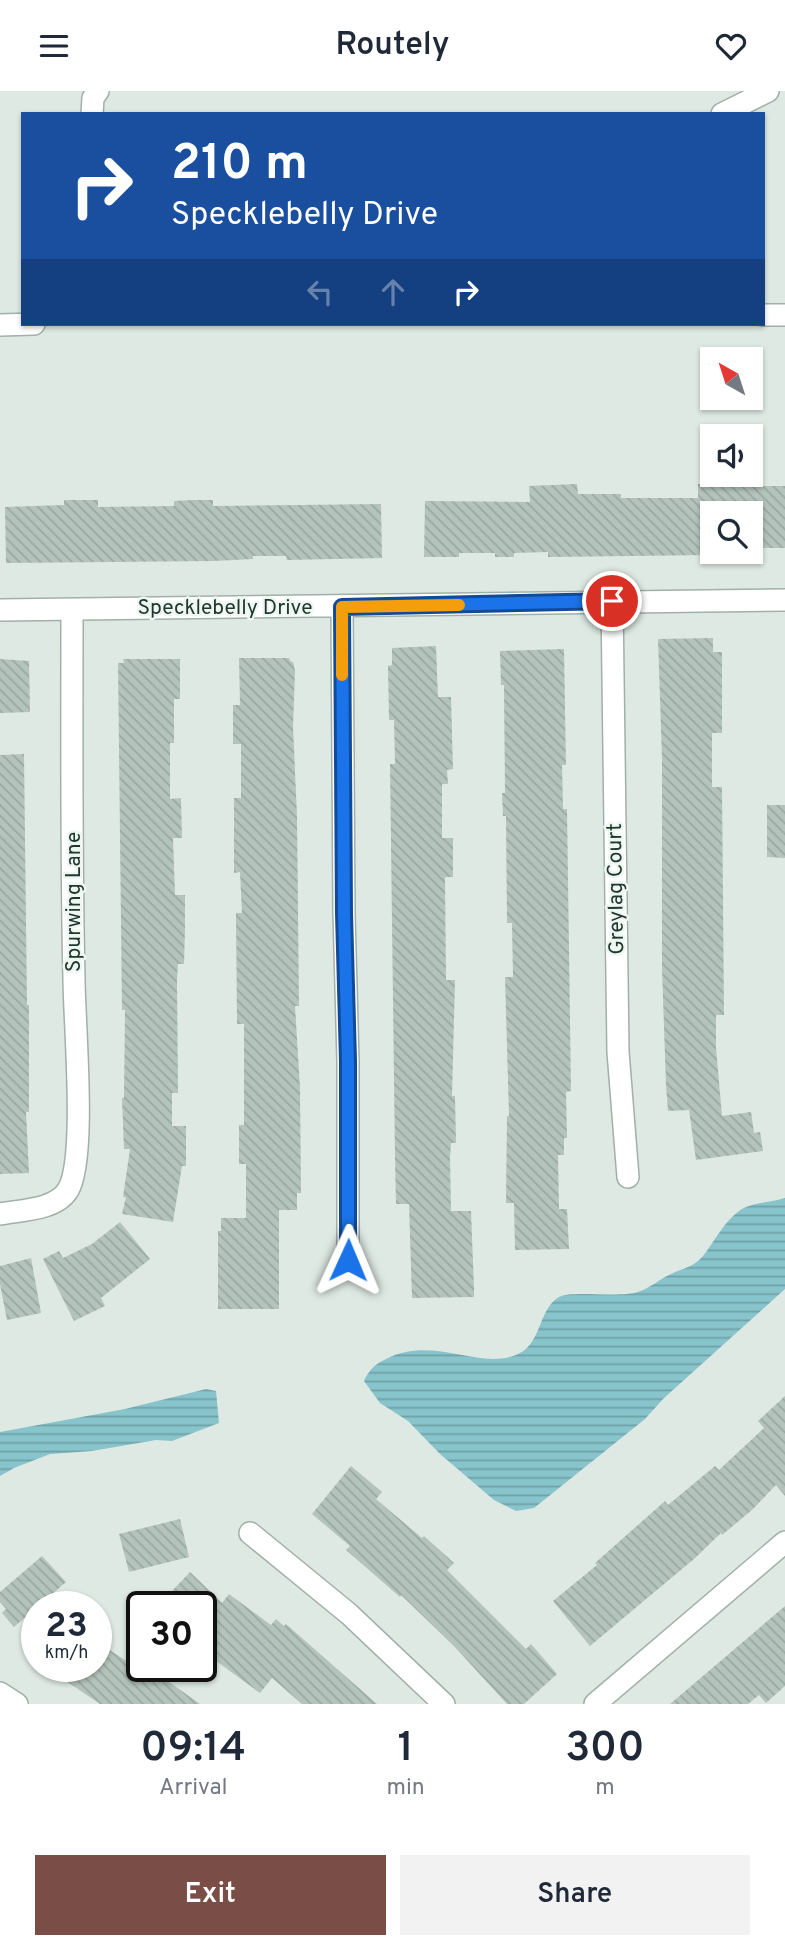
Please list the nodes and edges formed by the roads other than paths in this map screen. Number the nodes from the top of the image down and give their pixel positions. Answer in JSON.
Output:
{"nodes":[{"id":1,"x":98,"y":91,"type":"edge"},
{"id":2,"x":768,"y":91,"type":"edge"},
{"id":3,"x":92,"y":112,"type":"edge"},
{"id":4,"x":726,"y":112,"type":"edge"},
{"id":5,"x":765,"y":315,"type":"edge"},
{"id":6,"x":785,"y":315,"type":"edge"},
{"id":7,"x":21,"y":324,"type":"edge"},
{"id":8,"x":0,"y":325,"type":"edge"},
{"id":9,"x":785,"y":600,"type":"edge"},
{"id":10,"x":612,"y":601,"type":"junction"},
{"id":11,"x":342,"y":607,"type":"junction"},
{"id":12,"x":0,"y":610,"type":"edge"},
{"id":13,"x":72,"y":610,"type":"junction"},
{"id":14,"x":628,"y":1177,"type":"dead end"},
{"id":15,"x":0,"y":1214,"type":"edge"},
{"id":16,"x":348,"y":1260,"type":"dead end"},
{"id":17,"x":250,"y":1533,"type":"dead end"},
{"id":18,"x":785,"y":1542,"type":"edge"},
{"id":19,"x":0,"y":1693,"type":"edge"},
{"id":20,"x":17,"y":1704,"type":"edge"},
{"id":21,"x":444,"y":1704,"type":"edge"},
{"id":22,"x":595,"y":1704,"type":"edge"}],
"edges":[{"from":1,"to":3,"type":"street"},
{"from":2,"to":4,"type":"street"},
{"from":5,"to":6,"type":"street"},
{"from":7,"to":8,"type":"street"},
{"from":9,"to":10,"type":"street","name":"Specklebelly Drive"},
{"from":10,"to":11,"type":"street","name":"Specklebelly Drive"},
{"from":10,"to":14,"type":"street","name":"Greylag Court"},
{"from":11,"to":13,"type":"street","name":"Specklebelly Drive"},
{"from":11,"to":16,"type":"street"},
{"from":12,"to":13,"type":"street","name":"Specklebelly Drive"},
{"from":13,"to":15,"type":"street","name":"Spurwing Lane"},
{"from":17,"to":21,"type":"street"},
{"from":18,"to":22,"type":"street"},
{"from":19,"to":20,"type":"street"}]}
